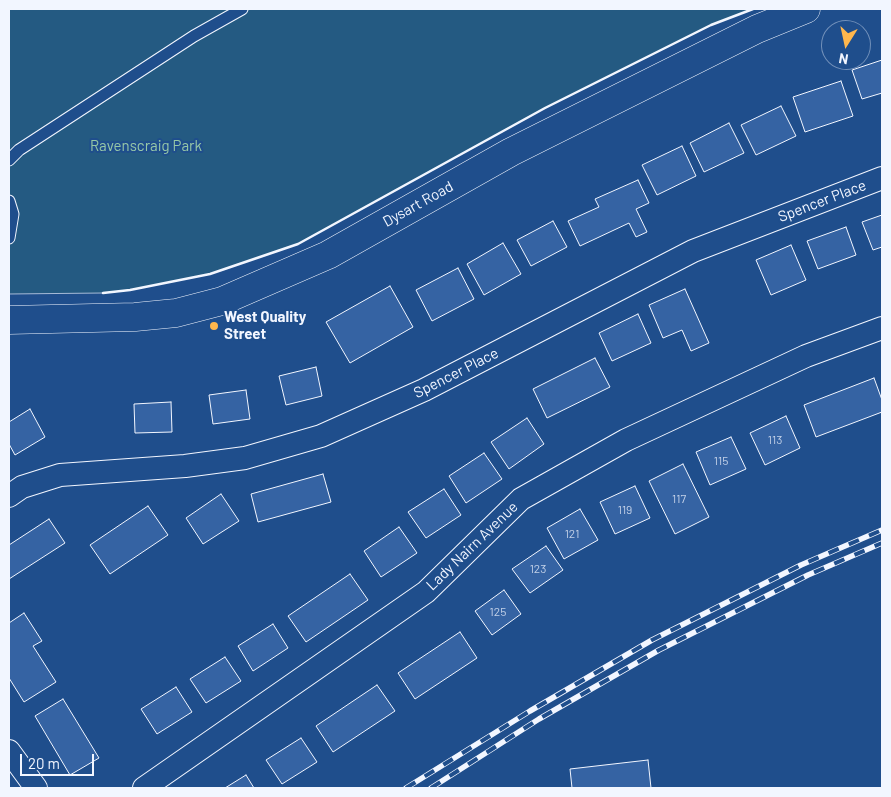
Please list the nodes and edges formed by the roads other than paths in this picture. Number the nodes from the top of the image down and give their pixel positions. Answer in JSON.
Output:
{"nodes":[{"id":1,"x":242,"y":9,"type":"edge"},
{"id":2,"x":806,"y":9,"type":"edge"},
{"id":3,"x":9,"y":160,"type":"edge"},
{"id":4,"x":882,"y":178,"type":"edge"},
{"id":5,"x":9,"y":200,"type":"edge"},
{"id":6,"x":9,"y":238,"type":"edge"},
{"id":7,"x":9,"y":320,"type":"edge"},
{"id":8,"x":882,"y":328,"type":"edge"},
{"id":9,"x":9,"y":496,"type":"edge"},
{"id":10,"x":9,"y":751,"type":"edge"},
{"id":11,"x":36,"y":788,"type":"edge"},
{"id":12,"x":144,"y":788,"type":"edge"}],
"edges":[{"from":1,"to":3,"type":"lane"},
{"from":2,"to":7,"type":"main road","name":"Dysart Road"},
{"from":4,"to":9,"type":"street","name":"Spencer Place"},
{"from":5,"to":6,"type":"lane"},
{"from":8,"to":12,"type":"street","name":"Lady Nairn Avenue"},
{"from":10,"to":11,"type":"street"}]}
